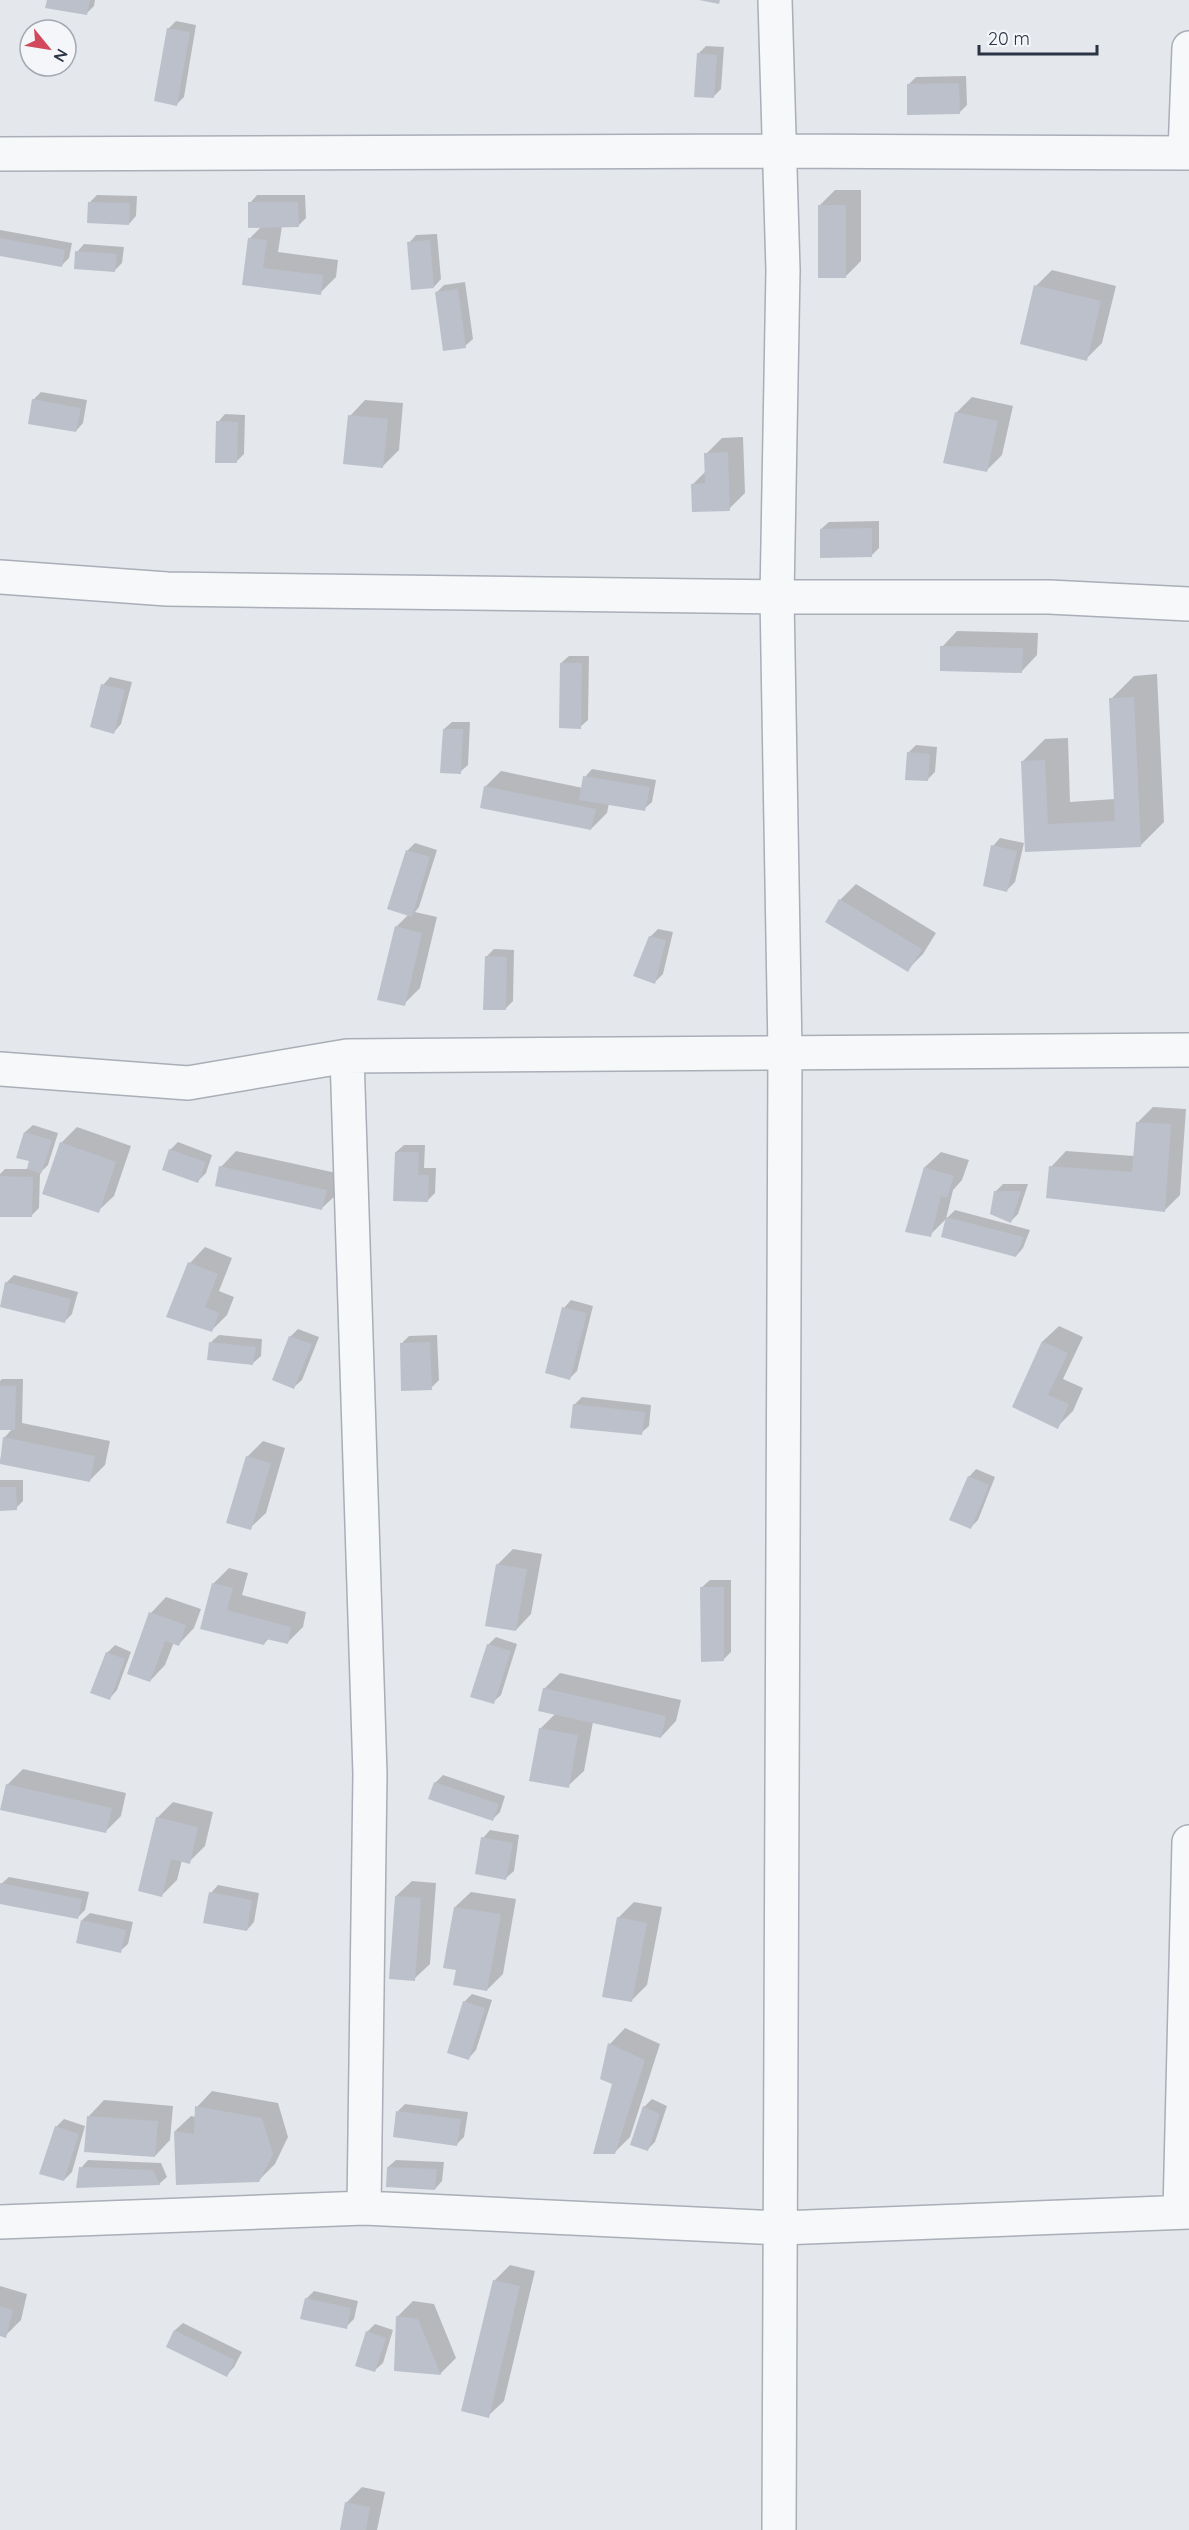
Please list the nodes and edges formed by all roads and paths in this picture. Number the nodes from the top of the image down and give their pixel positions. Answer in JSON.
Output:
{"nodes":[{"id":1,"x":775,"y":0,"type":"edge"},
{"id":2,"x":1189,"y":48,"type":"edge"},
{"id":3,"x":778,"y":151,"type":"junction"},
{"id":4,"x":1187,"y":153,"type":"edge"},
{"id":5,"x":0,"y":154,"type":"edge"},
{"id":6,"x":0,"y":577,"type":"edge"},
{"id":7,"x":777,"y":597,"type":"junction"},
{"id":8,"x":1189,"y":604,"type":"edge"},
{"id":9,"x":1189,"y":1050,"type":"edge"},
{"id":10,"x":784,"y":1052,"type":"junction"},
{"id":11,"x":347,"y":1056,"type":"junction"},
{"id":12,"x":0,"y":1069,"type":"edge"},
{"id":13,"x":1189,"y":1842,"type":"edge"},
{"id":14,"x":364,"y":2208,"type":"junction"},
{"id":15,"x":1185,"y":2212,"type":"edge"},
{"id":16,"x":0,"y":2222,"type":"edge"},
{"id":17,"x":781,"y":2228,"type":"junction"},
{"id":18,"x":779,"y":2530,"type":"edge"}],
"edges":[{"from":1,"to":3,"type":"street"},
{"from":2,"to":4,"type":"street"},
{"from":3,"to":4,"type":"street"},
{"from":3,"to":5,"type":"street"},
{"from":3,"to":7,"type":"street"},
{"from":6,"to":7,"type":"street"},
{"from":7,"to":8,"type":"street"},
{"from":7,"to":10,"type":"street"},
{"from":9,"to":10,"type":"street"},
{"from":10,"to":11,"type":"street"},
{"from":10,"to":17,"type":"street"},
{"from":11,"to":12,"type":"street"},
{"from":11,"to":14,"type":"street"},
{"from":13,"to":15,"type":"street"},
{"from":14,"to":16,"type":"street"},
{"from":14,"to":17,"type":"street"},
{"from":15,"to":17,"type":"street"},
{"from":17,"to":18,"type":"street"}]}
